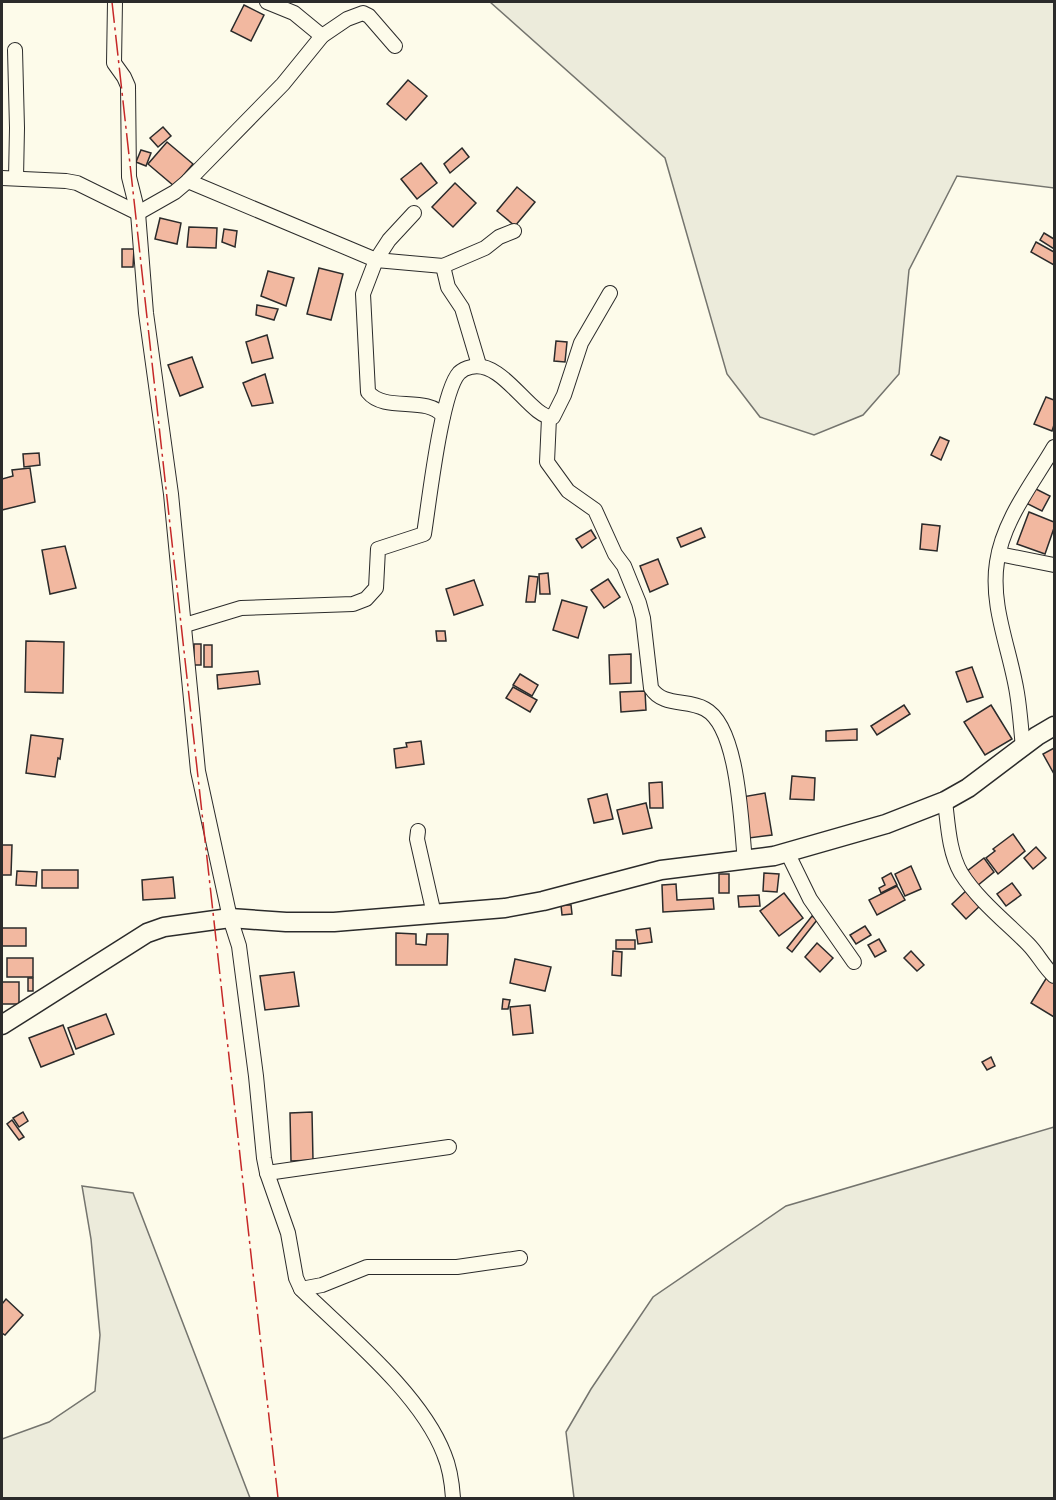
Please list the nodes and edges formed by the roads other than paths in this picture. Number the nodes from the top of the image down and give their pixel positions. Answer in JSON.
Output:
{"nodes":[{"id":1,"x":115,"y":2,"type":"edge"},
{"id":2,"x":267,"y":2,"type":"edge"},
{"id":3,"x":363,"y":7,"type":"edge"},
{"id":4,"x":322,"y":36,"type":"junction"},
{"id":5,"x":395,"y":46,"type":"dead end"},
{"id":6,"x":15,"y":50,"type":"dead end"},
{"id":7,"x":9,"y":178,"type":"edge"},
{"id":8,"x":188,"y":181,"type":"junction"},
{"id":9,"x":138,"y":213,"type":"junction"},
{"id":10,"x":414,"y":213,"type":"dead end"},
{"id":11,"x":514,"y":231,"type":"dead end"},
{"id":12,"x":376,"y":260,"type":"junction"},
{"id":13,"x":443,"y":266,"type":"junction"},
{"id":14,"x":610,"y":293,"type":"dead end"},
{"id":15,"x":478,"y":365,"type":"junction"},
{"id":16,"x":443,"y":416,"type":"junction"},
{"id":17,"x":549,"y":418,"type":"junction"},
{"id":18,"x":1054,"y":447,"type":"edge"},
{"id":19,"x":999,"y":554,"type":"junction"},
{"id":20,"x":1054,"y":565,"type":"edge"},
{"id":21,"x":185,"y":625,"type":"junction"},
{"id":22,"x":1054,"y":726,"type":"edge"},
{"id":23,"x":1023,"y":747,"type":"junction"},
{"id":24,"x":945,"y":801,"type":"junction"},
{"id":25,"x":418,"y":831,"type":"dead end"},
{"id":26,"x":787,"y":852,"type":"junction"},
{"id":27,"x":745,"y":861,"type":"junction"},
{"id":28,"x":434,"y":914,"type":"junction"},
{"id":29,"x":230,"y":918,"type":"junction"},
{"id":30,"x":854,"y":962,"type":"dead end"},
{"id":31,"x":1054,"y":976,"type":"edge"},
{"id":32,"x":2,"y":1025,"type":"edge"},
{"id":33,"x":449,"y":1147,"type":"dead end"},
{"id":34,"x":267,"y":1173,"type":"junction"},
{"id":35,"x":520,"y":1258,"type":"dead end"},
{"id":36,"x":300,"y":1289,"type":"junction"},
{"id":37,"x":453,"y":1498,"type":"edge"}],
"edges":[{"from":1,"to":9,"type":"street"},
{"from":2,"to":4,"type":"street"},
{"from":3,"to":4,"type":"street"},
{"from":3,"to":5,"type":"street"},
{"from":4,"to":8,"type":"street"},
{"from":6,"to":7,"type":"street"},
{"from":7,"to":9,"type":"street"},
{"from":8,"to":9,"type":"street"},
{"from":8,"to":12,"type":"street"},
{"from":9,"to":21,"type":"street"},
{"from":10,"to":12,"type":"street"},
{"from":11,"to":13,"type":"street"},
{"from":12,"to":13,"type":"street"},
{"from":12,"to":16,"type":"street"},
{"from":13,"to":15,"type":"street"},
{"from":14,"to":17,"type":"street"},
{"from":15,"to":16,"type":"street"},
{"from":15,"to":17,"type":"street"},
{"from":16,"to":21,"type":"street"},
{"from":17,"to":27,"type":"street"},
{"from":18,"to":19,"type":"street"},
{"from":19,"to":20,"type":"street"},
{"from":19,"to":23,"type":"street"},
{"from":21,"to":29,"type":"street"},
{"from":22,"to":23,"type":"street"},
{"from":23,"to":24,"type":"street"},
{"from":24,"to":26,"type":"street"},
{"from":24,"to":31,"type":"street"},
{"from":25,"to":28,"type":"street"},
{"from":26,"to":27,"type":"street"},
{"from":26,"to":30,"type":"street"},
{"from":27,"to":28,"type":"street"},
{"from":28,"to":29,"type":"street"},
{"from":29,"to":32,"type":"street"},
{"from":29,"to":34,"type":"street"},
{"from":33,"to":34,"type":"street"},
{"from":34,"to":36,"type":"street"},
{"from":35,"to":36,"type":"street"},
{"from":36,"to":37,"type":"street"}]}
